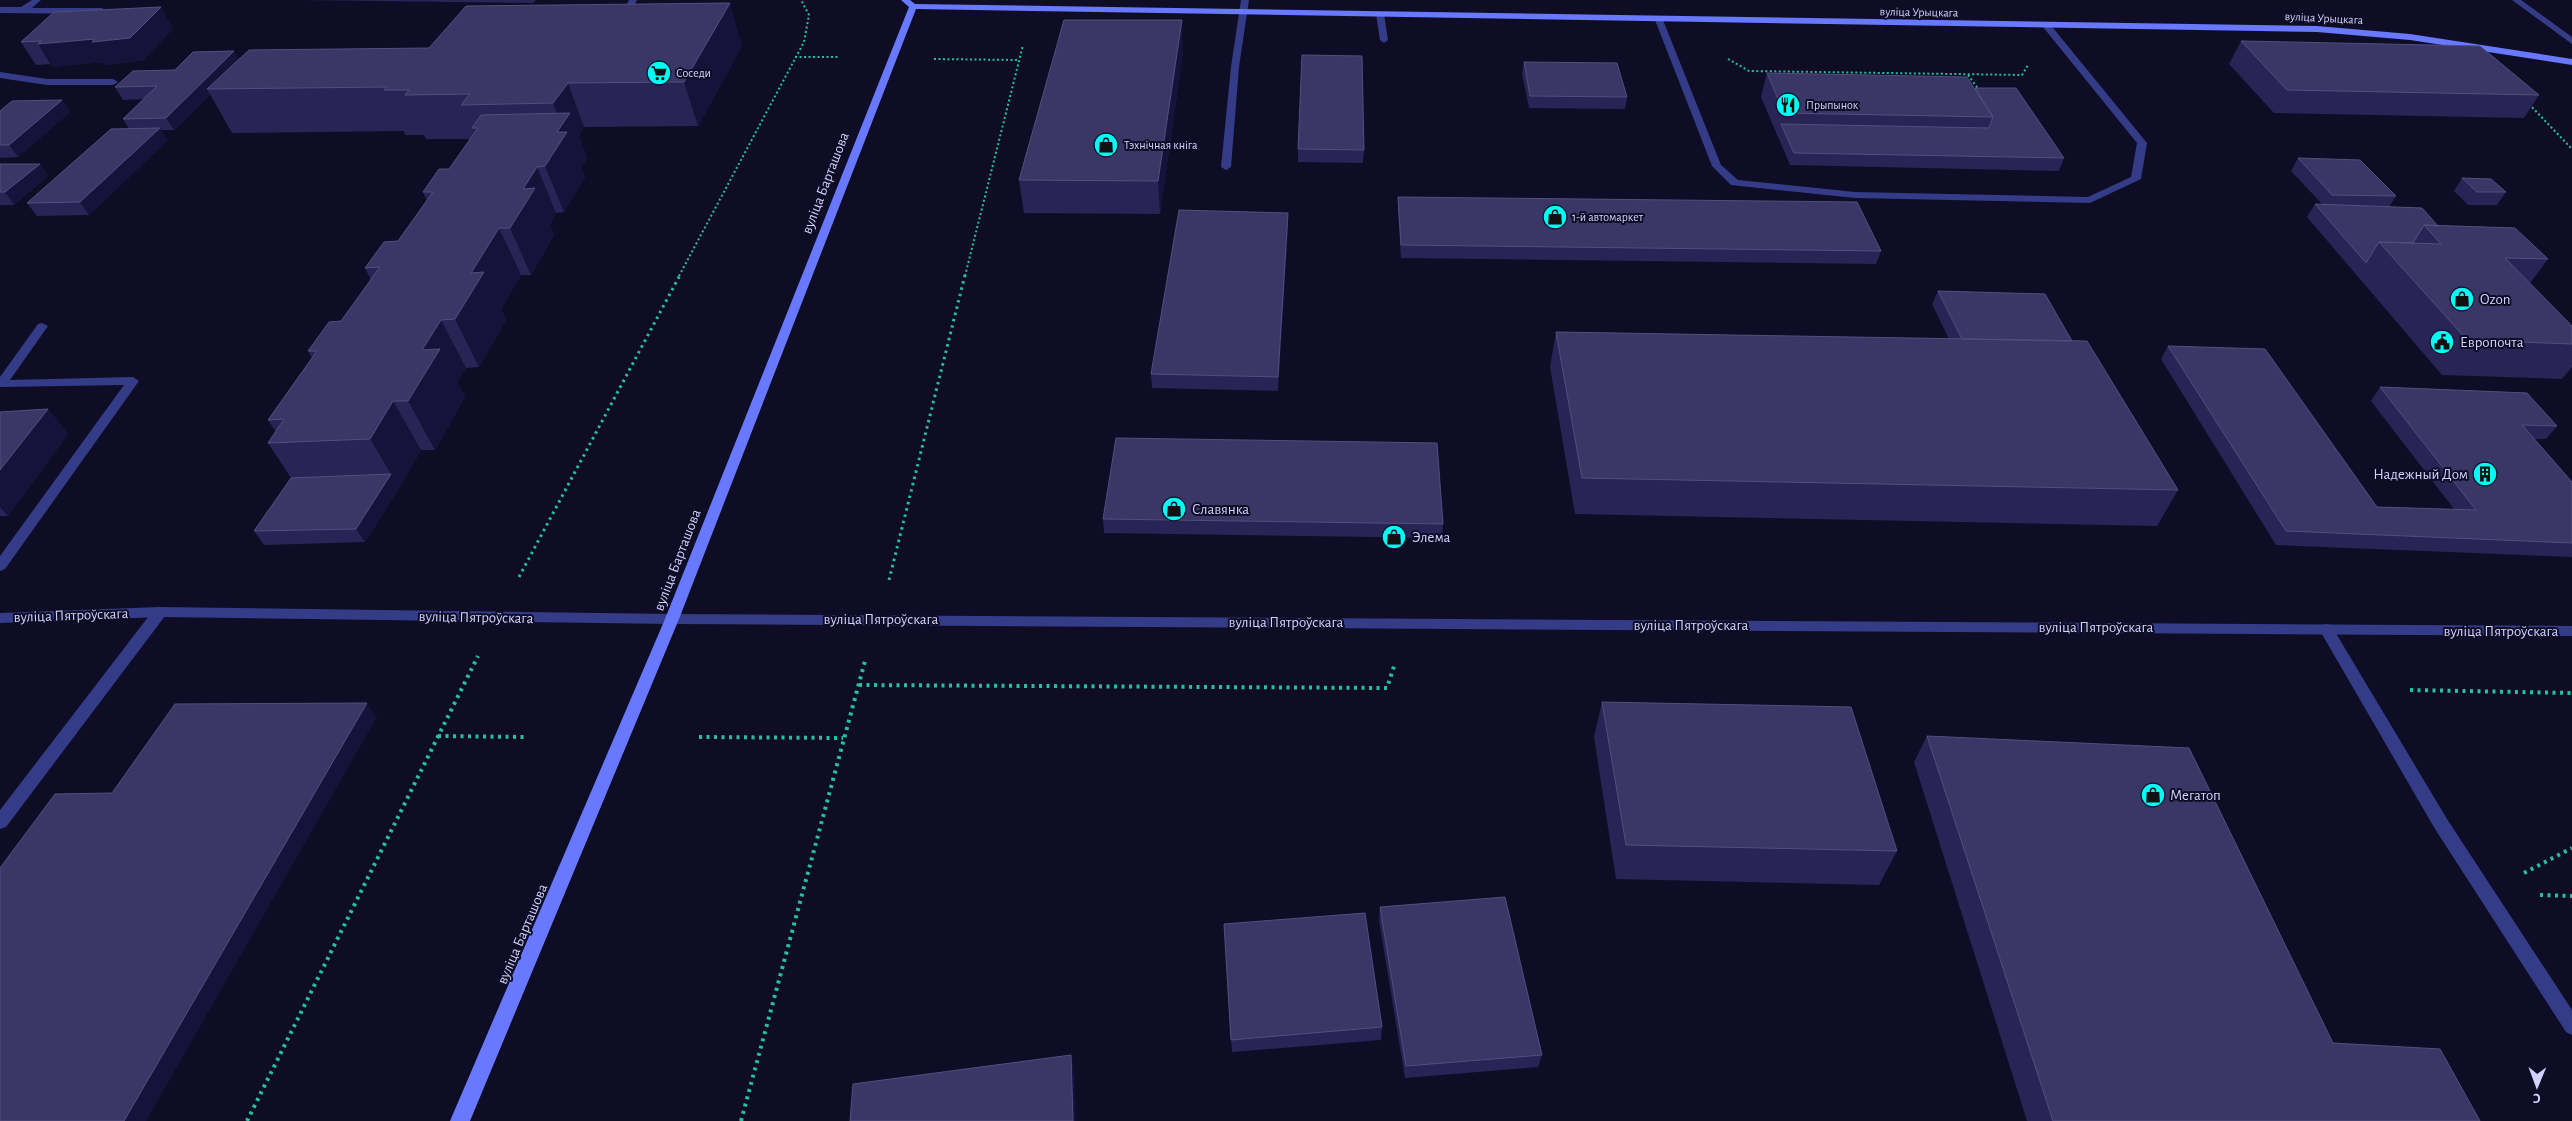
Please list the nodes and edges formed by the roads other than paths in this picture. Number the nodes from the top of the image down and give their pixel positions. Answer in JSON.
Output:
{"nodes":[{"id":1,"x":37,"y":0,"type":"edge"},
{"id":2,"x":633,"y":0,"type":"edge"},
{"id":3,"x":1245,"y":0,"type":"edge"},
{"id":4,"x":2516,"y":0,"type":"edge"},
{"id":5,"x":909,"y":3,"type":"edge"},
{"id":6,"x":0,"y":10,"type":"edge"},
{"id":7,"x":23,"y":10,"type":"junction"},
{"id":8,"x":109,"y":11,"type":"edge"},
{"id":9,"x":1244,"y":11,"type":"junction"},
{"id":10,"x":1380,"y":14,"type":"junction"},
{"id":11,"x":1659,"y":20,"type":"junction"},
{"id":12,"x":2046,"y":25,"type":"junction"},
{"id":13,"x":619,"y":26,"type":"edge"},
{"id":14,"x":1384,"y":40,"type":"dead end"},
{"id":15,"x":2572,"y":41,"type":"edge"},
{"id":16,"x":2572,"y":62,"type":"edge"},
{"id":17,"x":0,"y":75,"type":"edge"},
{"id":18,"x":113,"y":82,"type":"dead end"},
{"id":19,"x":1226,"y":168,"type":"dead end"},
{"id":20,"x":42,"y":326,"type":"dead end"},
{"id":21,"x":0,"y":566,"type":"edge"},
{"id":22,"x":160,"y":612,"type":"junction"},
{"id":23,"x":0,"y":618,"type":"edge"},
{"id":24,"x":672,"y":619,"type":"junction"},
{"id":25,"x":2326,"y":629,"type":"junction"},
{"id":26,"x":2572,"y":631,"type":"edge"},
{"id":27,"x":0,"y":822,"type":"edge"},
{"id":28,"x":2572,"y":1026,"type":"edge"},
{"id":29,"x":460,"y":1121,"type":"edge"}],
"edges":[{"from":1,"to":7,"type":"street"},
{"from":2,"to":13,"type":"street"},
{"from":3,"to":9,"type":"street"},
{"from":4,"to":15,"type":"street"},
{"from":5,"to":9,"type":"main road","name":"вуліца Урыцкага"},
{"from":5,"to":24,"type":"main road","name":"вуліца Барташова"},
{"from":6,"to":7,"type":"street"},
{"from":7,"to":8,"type":"street"},
{"from":9,"to":10,"type":"main road","name":"вуліца Урыцкага"},
{"from":9,"to":19,"type":"street"},
{"from":10,"to":11,"type":"main road","name":"вуліца Урыцкага"},
{"from":10,"to":14,"type":"street"},
{"from":11,"to":12,"type":"main road","name":"вуліца Урыцкага"},
{"from":11,"to":12,"type":"street"},
{"from":12,"to":16,"type":"main road","name":"вуліца Урыцкага"},
{"from":17,"to":18,"type":"street"},
{"from":20,"to":21,"type":"street"},
{"from":22,"to":23,"type":"street","name":"вуліца Пятроўскага"},
{"from":22,"to":24,"type":"street","name":"вуліца Пятроўскага"},
{"from":22,"to":27,"type":"street"},
{"from":24,"to":25,"type":"street","name":"вуліца Пятроўскага"},
{"from":24,"to":29,"type":"main road","name":"вуліца Барташова"},
{"from":25,"to":26,"type":"street","name":"вуліца Пятроўскага"},
{"from":25,"to":28,"type":"street"}]}
